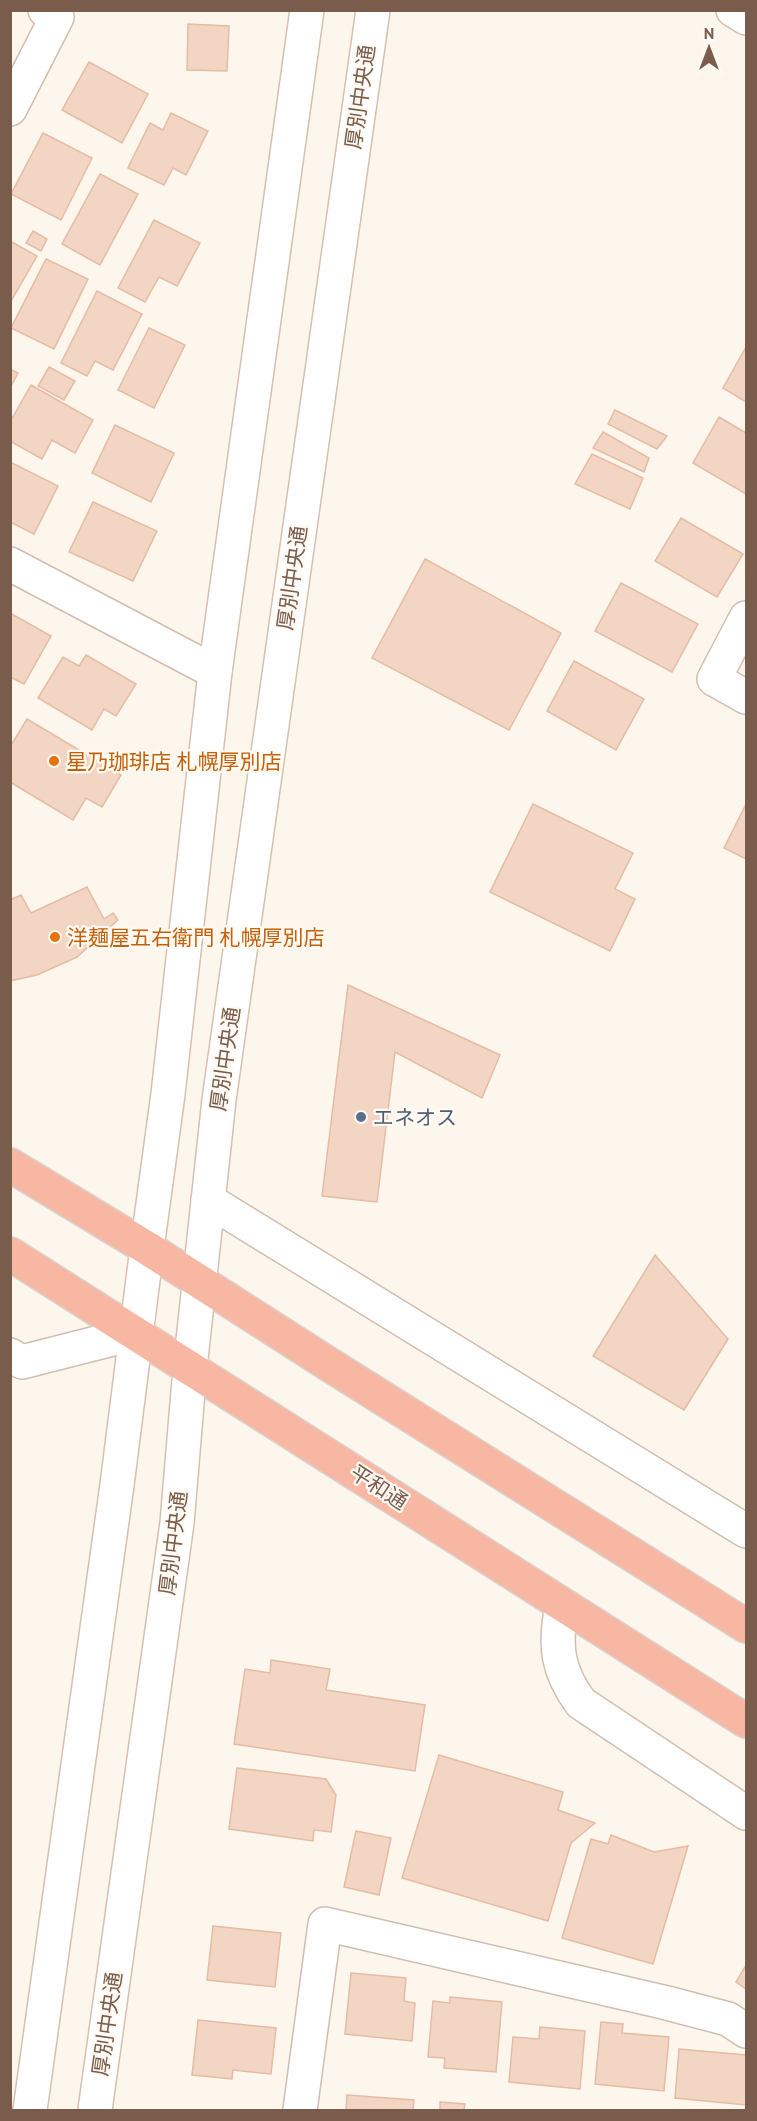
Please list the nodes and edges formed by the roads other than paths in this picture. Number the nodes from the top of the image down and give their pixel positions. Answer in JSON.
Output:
{"nodes":[{"id":1,"x":45,"y":10,"type":"edge"},
{"id":2,"x":307,"y":10,"type":"edge"},
{"id":3,"x":373,"y":10,"type":"edge"},
{"id":4,"x":733,"y":10,"type":"edge"},
{"id":5,"x":747,"y":18,"type":"edge"},
{"id":6,"x":10,"y":109,"type":"edge"},
{"id":7,"x":10,"y":564,"type":"edge"},
{"id":8,"x":747,"y":618,"type":"edge"},
{"id":9,"x":215,"y":672,"type":"junction"},
{"id":10,"x":747,"y":697,"type":"edge"},
{"id":11,"x":10,"y":1165,"type":"edge"},
{"id":12,"x":208,"y":1200,"type":"junction"},
{"id":13,"x":147,"y":1248,"type":"junction"},
{"id":14,"x":10,"y":1254,"type":"edge"},
{"id":15,"x":199,"y":1282,"type":"junction"},
{"id":16,"x":136,"y":1333,"type":"junction"},
{"id":17,"x":10,"y":1355,"type":"edge"},
{"id":18,"x":190,"y":1368,"type":"junction"},
{"id":19,"x":747,"y":1531,"type":"edge"},
{"id":20,"x":562,"y":1606,"type":"junction"},
{"id":21,"x":747,"y":1626,"type":"edge"},
{"id":22,"x":747,"y":1721,"type":"edge"},
{"id":23,"x":747,"y":1812,"type":"edge"},
{"id":24,"x":747,"y":2031,"type":"edge"},
{"id":25,"x":30,"y":2110,"type":"edge"},
{"id":26,"x":95,"y":2110,"type":"edge"},
{"id":27,"x":300,"y":2110,"type":"edge"}],
"edges":[{"from":1,"to":6,"type":"main road"},
{"from":2,"to":9,"type":"main road"},
{"from":3,"to":12,"type":"main road","name":"厚別中央通"},
{"from":4,"to":5,"type":"main road"},
{"from":7,"to":9,"type":"main road"},
{"from":8,"to":10,"type":"main road"},
{"from":9,"to":13,"type":"main road"},
{"from":11,"to":13,"type":"highway"},
{"from":12,"to":15,"type":"main road","name":"厚別中央通"},
{"from":12,"to":19,"type":"main road"},
{"from":13,"to":15,"type":"highway"},
{"from":13,"to":16,"type":"main road"},
{"from":14,"to":16,"type":"highway","name":"平和通"},
{"from":15,"to":18,"type":"main road","name":"厚別中央通"},
{"from":15,"to":21,"type":"highway"},
{"from":16,"to":17,"type":"main road"},
{"from":16,"to":18,"type":"highway","name":"平和通"},
{"from":16,"to":25,"type":"main road"},
{"from":18,"to":20,"type":"highway","name":"平和通"},
{"from":18,"to":26,"type":"main road","name":"厚別中央通"},
{"from":20,"to":22,"type":"highway","name":"平和通"},
{"from":20,"to":23,"type":"main road"},
{"from":24,"to":27,"type":"main road"}]}
